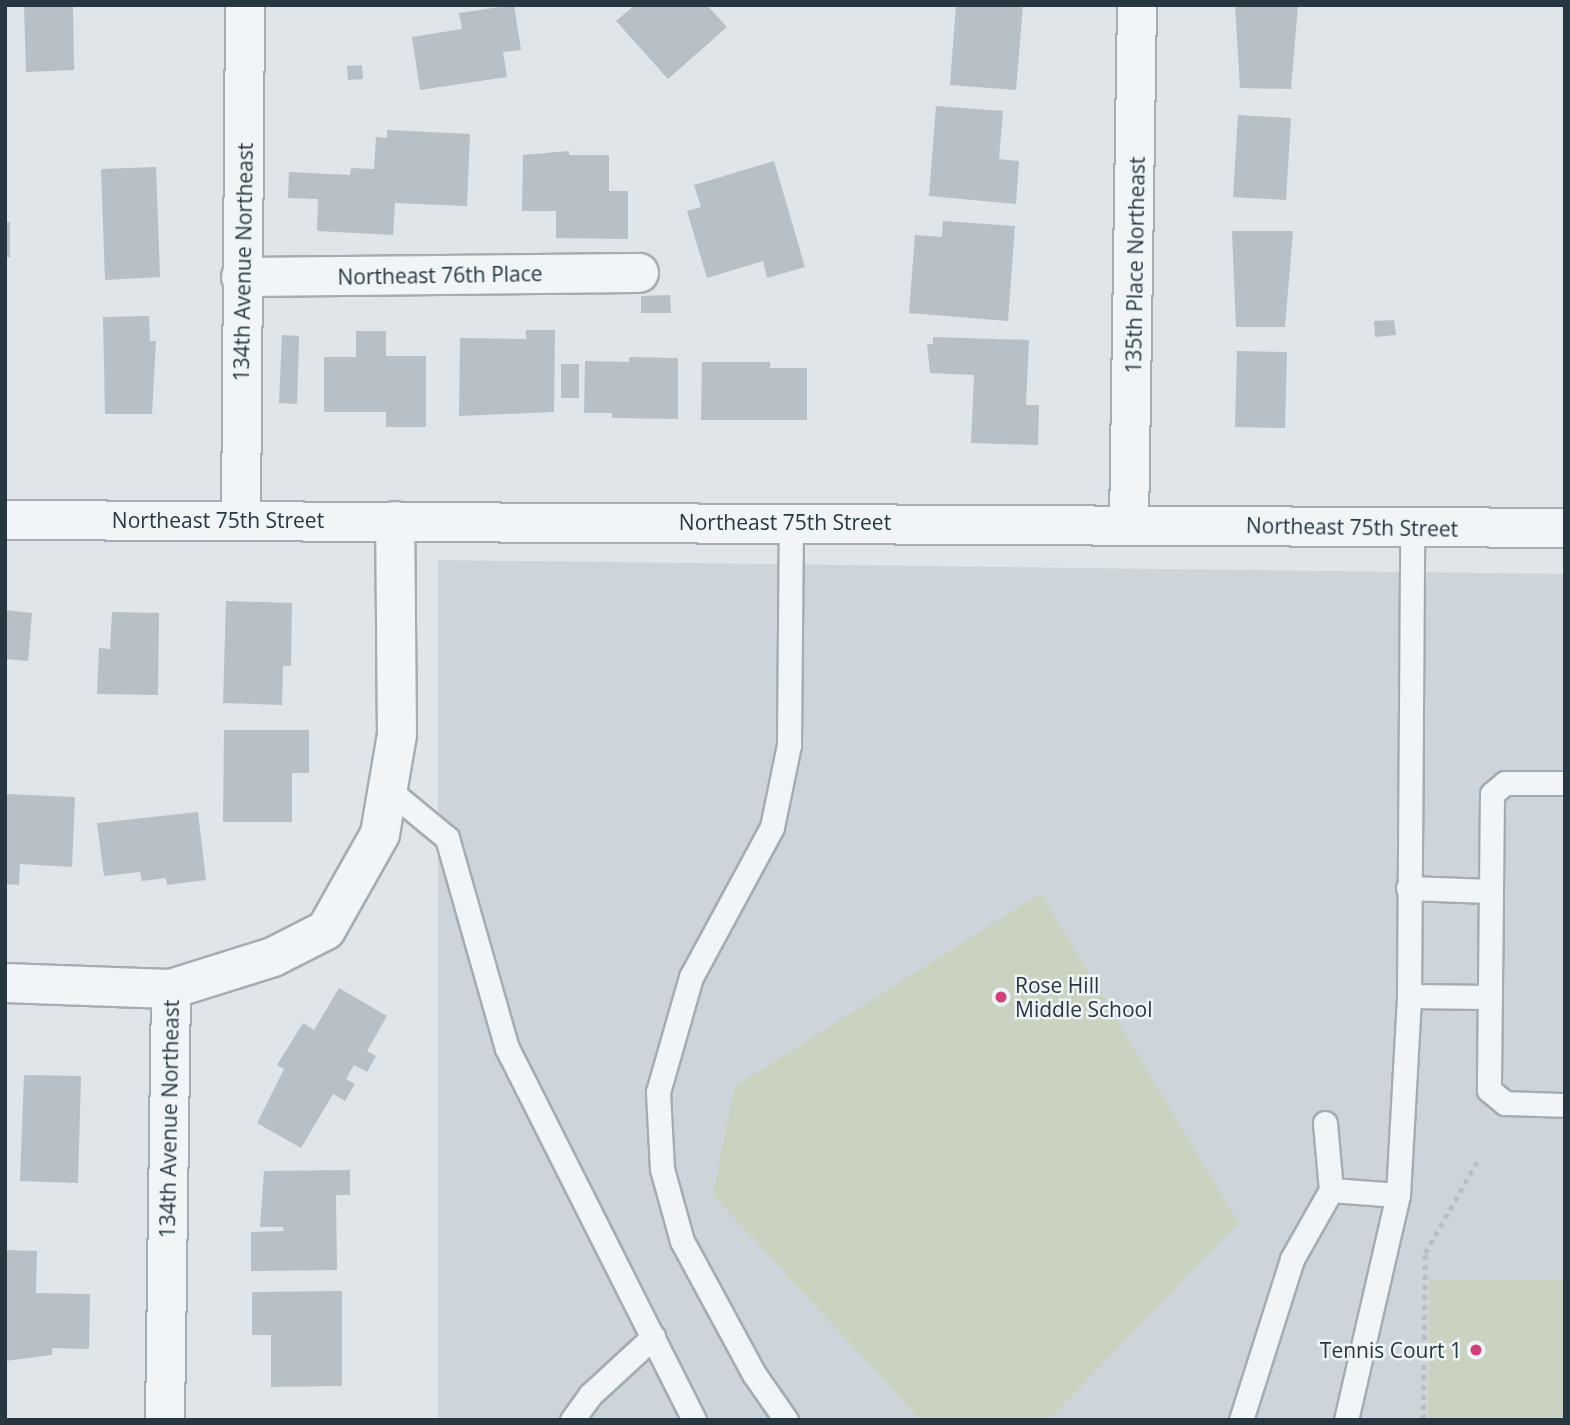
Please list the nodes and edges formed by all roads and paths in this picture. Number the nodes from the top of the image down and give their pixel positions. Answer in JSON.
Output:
{"nodes":[{"id":1,"x":245,"y":5,"type":"edge"},
{"id":2,"x":1137,"y":5,"type":"edge"},
{"id":3,"x":639,"y":273,"type":"dead end"},
{"id":4,"x":242,"y":278,"type":"junction"},
{"id":5,"x":242,"y":519,"type":"junction"},
{"id":6,"x":5,"y":520,"type":"edge"},
{"id":7,"x":395,"y":521,"type":"junction"},
{"id":8,"x":791,"y":522,"type":"junction"},
{"id":9,"x":1129,"y":524,"type":"junction"},
{"id":10,"x":1412,"y":528,"type":"junction"},
{"id":11,"x":1565,"y":528,"type":"edge"},
{"id":12,"x":1565,"y":783,"type":"edge"},
{"id":13,"x":390,"y":791,"type":"junction"},
{"id":14,"x":1408,"y":888,"type":"junction"},
{"id":15,"x":1490,"y":891,"type":"junction"},
{"id":16,"x":5,"y":983,"type":"edge"},
{"id":17,"x":171,"y":989,"type":"junction"},
{"id":18,"x":1409,"y":996,"type":"junction"},
{"id":19,"x":1490,"y":997,"type":"junction"},
{"id":20,"x":1565,"y":1105,"type":"edge"},
{"id":21,"x":1325,"y":1123,"type":"dead end"},
{"id":22,"x":1478,"y":1160,"type":"dead end"},
{"id":23,"x":1331,"y":1190,"type":"junction"},
{"id":24,"x":1398,"y":1195,"type":"junction"},
{"id":25,"x":653,"y":1337,"type":"junction"},
{"id":26,"x":165,"y":1420,"type":"edge"},
{"id":27,"x":572,"y":1420,"type":"edge"},
{"id":28,"x":694,"y":1420,"type":"edge"},
{"id":29,"x":786,"y":1420,"type":"edge"},
{"id":30,"x":874,"y":1420,"type":"edge"},
{"id":31,"x":881,"y":1420,"type":"edge"},
{"id":32,"x":1241,"y":1420,"type":"edge"},
{"id":33,"x":1346,"y":1420,"type":"edge"},
{"id":34,"x":1423,"y":1420,"type":"edge"}],
"edges":[{"from":1,"to":4,"type":"street","name":"134th Avenue Northeast"},
{"from":2,"to":9,"type":"street","name":"135th Place Northeast"},
{"from":3,"to":4,"type":"street","name":"Northeast 76th Place"},
{"from":4,"to":5,"type":"street","name":"134th Avenue Northeast"},
{"from":5,"to":6,"type":"street","name":"Northeast 75th Street"},
{"from":5,"to":7,"type":"street","name":"Northeast 75th Street"},
{"from":7,"to":8,"type":"street","name":"Northeast 75th Street"},
{"from":7,"to":13,"type":"street","name":"134th Avenue Northeast"},
{"from":8,"to":9,"type":"street","name":"Northeast 75th Street"},
{"from":8,"to":29,"type":"lane"},
{"from":9,"to":10,"type":"street","name":"Northeast 75th Street"},
{"from":10,"to":11,"type":"street","name":"Northeast 75th Street"},
{"from":10,"to":14,"type":"lane"},
{"from":12,"to":15,"type":"lane"},
{"from":13,"to":17,"type":"street","name":"134th Avenue Northeast"},
{"from":13,"to":25,"type":"lane"},
{"from":14,"to":15,"type":"lane"},
{"from":14,"to":18,"type":"lane"},
{"from":15,"to":19,"type":"lane"},
{"from":16,"to":17,"type":"street"},
{"from":17,"to":26,"type":"street","name":"134th Avenue Northeast"},
{"from":18,"to":19,"type":"lane"},
{"from":18,"to":24,"type":"lane"},
{"from":19,"to":20,"type":"lane"},
{"from":21,"to":23,"type":"lane"},
{"from":22,"to":34,"type":"path"},
{"from":23,"to":24,"type":"lane"},
{"from":23,"to":32,"type":"lane"},
{"from":24,"to":33,"type":"lane"},
{"from":25,"to":27,"type":"lane"},
{"from":25,"to":28,"type":"lane"},
{"from":30,"to":31,"type":"path"}]}
